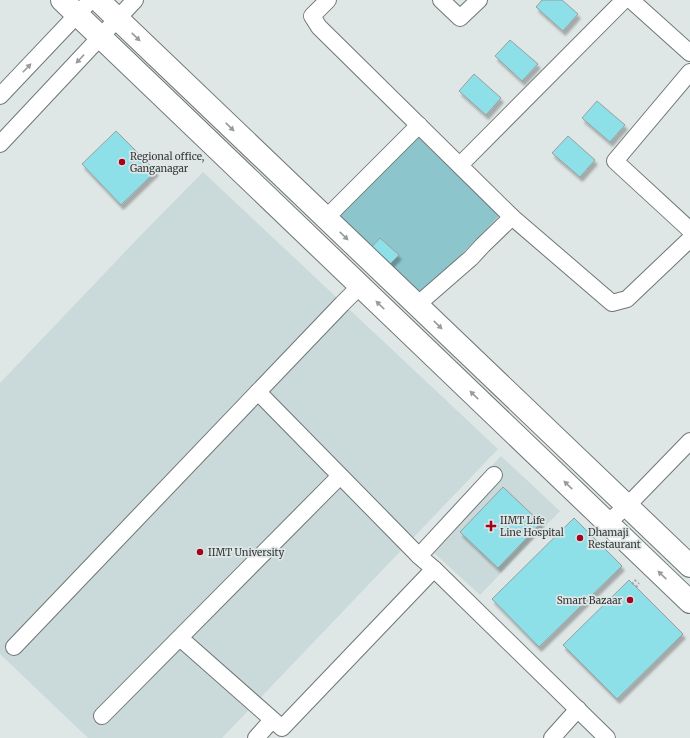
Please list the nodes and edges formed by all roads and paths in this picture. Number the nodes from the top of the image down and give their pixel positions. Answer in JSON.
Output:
{"nodes":[{"id":1,"x":62,"y":0,"type":"edge"},
{"id":2,"x":98,"y":0,"type":"edge"},
{"id":3,"x":135,"y":0,"type":"edge"},
{"id":4,"x":328,"y":0,"type":"edge"},
{"id":5,"x":441,"y":0,"type":"edge"},
{"id":6,"x":478,"y":0,"type":"edge"},
{"id":7,"x":624,"y":0,"type":"edge"},
{"id":8,"x":631,"y":0,"type":"edge"},
{"id":9,"x":84,"y":8,"type":"edge"},
{"id":10,"x":117,"y":19,"type":"junction"},
{"id":11,"x":100,"y":37,"type":"junction"},
{"id":12,"x":690,"y":53,"type":"edge"},
{"id":13,"x":690,"y":72,"type":"edge"},
{"id":14,"x":0,"y":96,"type":"edge"},
{"id":15,"x":419,"y":125,"type":"junction"},
{"id":16,"x":0,"y":144,"type":"edge"},
{"id":17,"x":460,"y":165,"type":"junction"},
{"id":18,"x":512,"y":217,"type":"junction"},
{"id":19,"x":326,"y":218,"type":"junction"},
{"id":20,"x":690,"y":230,"type":"edge"},
{"id":21,"x":690,"y":239,"type":"edge"},
{"id":22,"x":360,"y":286,"type":"junction"},
{"id":23,"x":417,"y":305,"type":"junction"},
{"id":24,"x":258,"y":392,"type":"junction"},
{"id":25,"x":690,"y":441,"type":"edge"},
{"id":26,"x":494,"y":475,"type":"dead end"},
{"id":27,"x":340,"y":476,"type":"junction"},
{"id":28,"x":628,"y":506,"type":"junction"},
{"id":29,"x":607,"y":523,"type":"junction"},
{"id":30,"x":419,"y":556,"type":"junction"},
{"id":31,"x":690,"y":566,"type":"edge"},
{"id":32,"x":434,"y":569,"type":"junction"},
{"id":33,"x":636,"y":580,"type":"dead end"},
{"id":34,"x":639,"y":583,"type":"dead end"},
{"id":35,"x":632,"y":584,"type":"dead end"},
{"id":36,"x":636,"y":587,"type":"dead end"},
{"id":37,"x":690,"y":602,"type":"edge"},
{"id":38,"x":180,"y":638,"type":"junction"},
{"id":39,"x":14,"y":647,"type":"dead end"},
{"id":40,"x":578,"y":709,"type":"junction"},
{"id":41,"x":102,"y":716,"type":"dead end"},
{"id":42,"x":272,"y":720,"type":"junction"},
{"id":43,"x":256,"y":738,"type":"edge"},
{"id":44,"x":552,"y":738,"type":"edge"},
{"id":45,"x":607,"y":738,"type":"edge"}],
"edges":[{"from":1,"to":9,"type":"street"},
{"from":2,"to":10,"type":"street"},
{"from":3,"to":10,"type":"street"},
{"from":4,"to":15,"type":"street"},
{"from":5,"to":6,"type":"street"},
{"from":7,"to":17,"type":"street"},
{"from":8,"to":12,"type":"street"},
{"from":9,"to":11,"type":"street"},
{"from":14,"to":9,"type":"street","one_way":true},
{"from":10,"to":11,"type":"street"},
{"from":10,"to":19,"type":"street","one_way":true},
{"from":11,"to":16,"type":"street","one_way":true},
{"from":11,"to":22,"type":"street"},
{"from":13,"to":20,"type":"street"},
{"from":15,"to":17,"type":"street"},
{"from":15,"to":19,"type":"street"},
{"from":17,"to":18,"type":"street"},
{"from":18,"to":21,"type":"street"},
{"from":18,"to":23,"type":"street"},
{"from":19,"to":23,"type":"street","one_way":true},
{"from":22,"to":24,"type":"street"},
{"from":29,"to":22,"type":"street","one_way":true},
{"from":23,"to":28,"type":"street","one_way":true},
{"from":24,"to":27,"type":"street"},
{"from":24,"to":39,"type":"street"},
{"from":25,"to":28,"type":"street"},
{"from":26,"to":30,"type":"street"},
{"from":27,"to":30,"type":"street"},
{"from":27,"to":38,"type":"street"},
{"from":28,"to":29,"type":"street"},
{"from":28,"to":31,"type":"street"},
{"from":37,"to":29,"type":"street","one_way":true},
{"from":30,"to":32,"type":"street"},
{"from":32,"to":40,"type":"street"},
{"from":32,"to":42,"type":"street"},
{"from":33,"to":35,"type":"path"},
{"from":34,"to":36,"type":"path"},
{"from":38,"to":41,"type":"street"},
{"from":38,"to":42,"type":"street"},
{"from":40,"to":44,"type":"street"},
{"from":40,"to":45,"type":"street"},
{"from":42,"to":43,"type":"street"}]}
